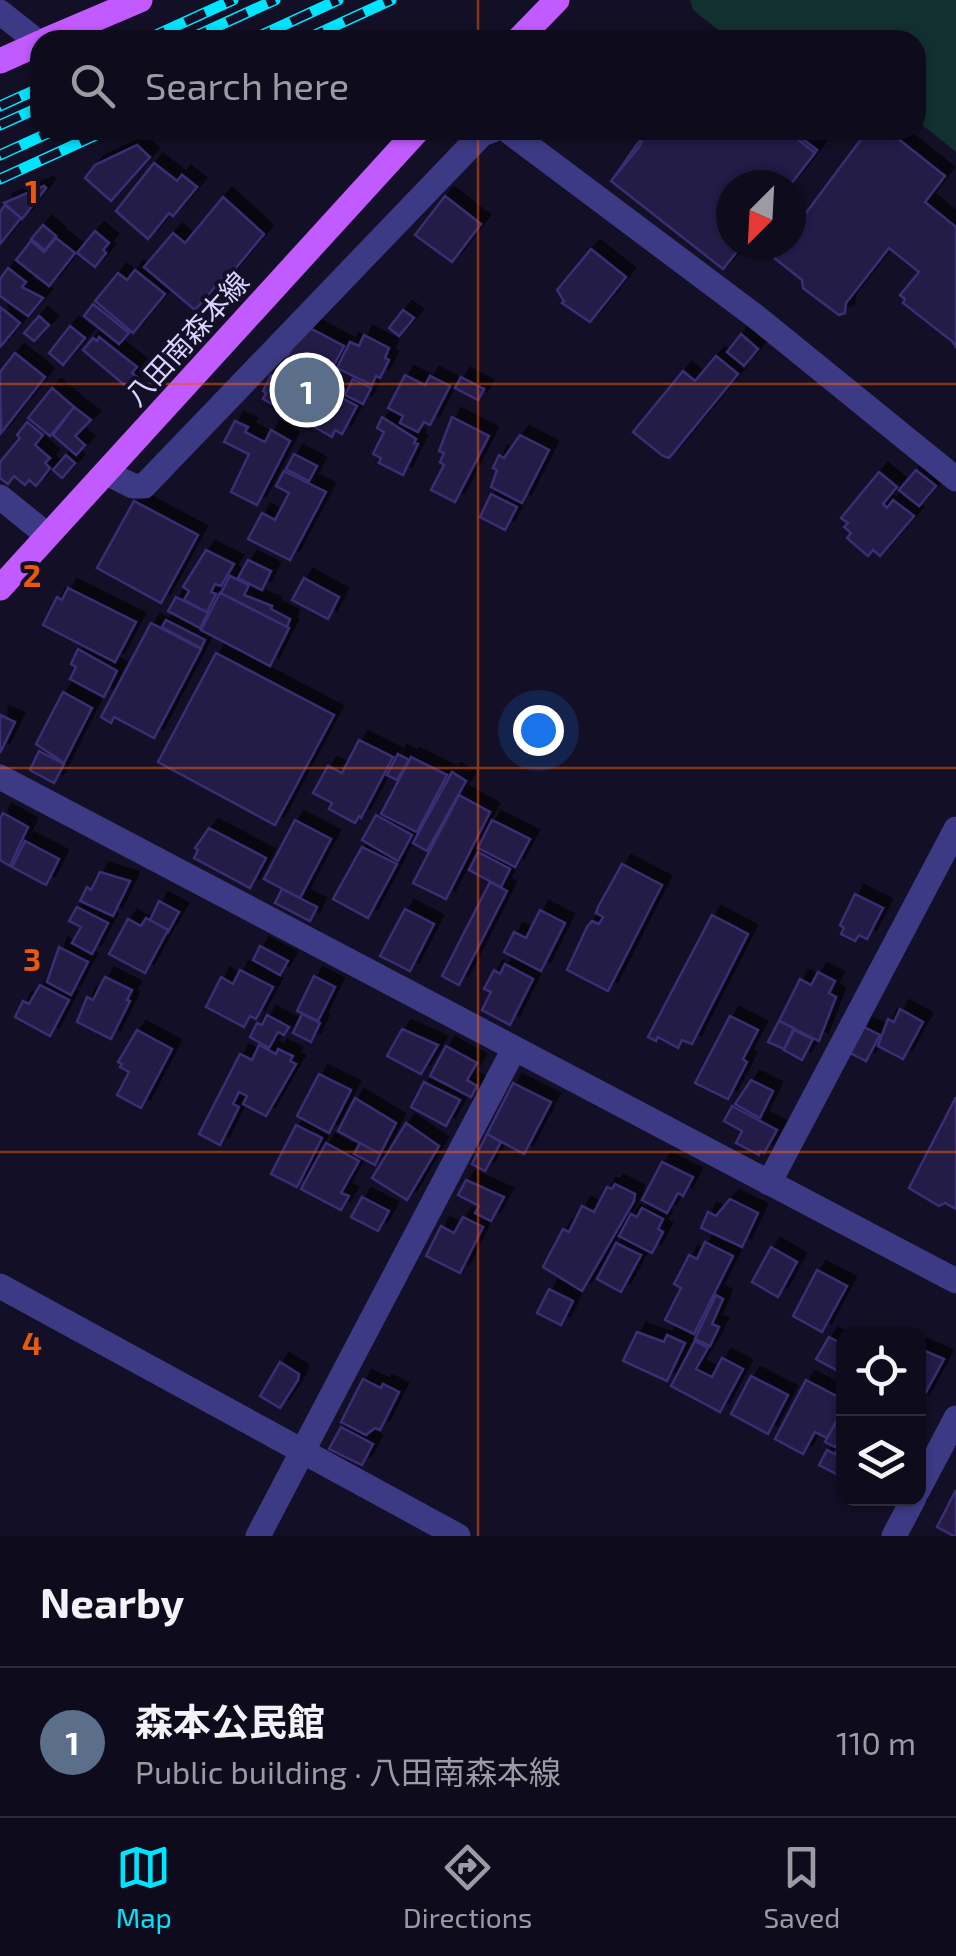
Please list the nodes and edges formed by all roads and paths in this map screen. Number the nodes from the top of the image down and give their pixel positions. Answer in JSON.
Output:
{"nodes":[{"id":1,"x":140,"y":0,"type":"edge"},
{"id":2,"x":557,"y":0,"type":"edge"},
{"id":3,"x":0,"y":12,"type":"edge"},
{"id":4,"x":70,"y":30,"type":"edge"},
{"id":5,"x":528,"y":30,"type":"edge"},
{"id":6,"x":30,"y":33,"type":"edge"},
{"id":7,"x":30,"y":48,"type":"edge"},
{"id":8,"x":0,"y":62,"type":"edge"},
{"id":9,"x":409,"y":140,"type":"edge"},
{"id":10,"x":476,"y":140,"type":"edge"},
{"id":11,"x":520,"y":140,"type":"edge"},
{"id":12,"x":107,"y":473,"type":"junction"},
{"id":13,"x":956,"y":479,"type":"edge"},
{"id":14,"x":0,"y":497,"type":"edge"},
{"id":15,"x":48,"y":535,"type":"junction"},
{"id":16,"x":0,"y":588,"type":"edge"},
{"id":17,"x":0,"y":778,"type":"edge"},
{"id":18,"x":956,"y":828,"type":"edge"},
{"id":19,"x":514,"y":1049,"type":"junction"},
{"id":20,"x":769,"y":1183,"type":"junction"},
{"id":21,"x":956,"y":1281,"type":"edge"},
{"id":22,"x":0,"y":1286,"type":"edge"},
{"id":23,"x":956,"y":1418,"type":"edge"},
{"id":24,"x":303,"y":1450,"type":"junction"},
{"id":25,"x":926,"y":1475,"type":"edge"},
{"id":26,"x":910,"y":1506,"type":"edge"},
{"id":27,"x":258,"y":1536,"type":"edge"},
{"id":28,"x":458,"y":1536,"type":"edge"},
{"id":29,"x":894,"y":1536,"type":"edge"}],
"edges":[{"from":1,"to":4,"type":"main road"},
{"from":2,"to":5,"type":"main road"},
{"from":3,"to":6,"type":"street"},
{"from":7,"to":8,"type":"main road"},
{"from":9,"to":12,"type":"main road","name":"八田南森本線"},
{"from":10,"to":12,"type":"street"},
{"from":11,"to":13,"type":"street"},
{"from":12,"to":15,"type":"main road","name":"八田南森本線"},
{"from":14,"to":15,"type":"street"},
{"from":15,"to":16,"type":"main road","name":"八田南森本線"},
{"from":17,"to":19,"type":"street"},
{"from":18,"to":20,"type":"street"},
{"from":19,"to":20,"type":"street"},
{"from":19,"to":24,"type":"street"},
{"from":20,"to":21,"type":"street"},
{"from":22,"to":24,"type":"street"},
{"from":23,"to":25,"type":"street"},
{"from":24,"to":27,"type":"street"},
{"from":24,"to":28,"type":"street"},
{"from":26,"to":29,"type":"street"}]}
